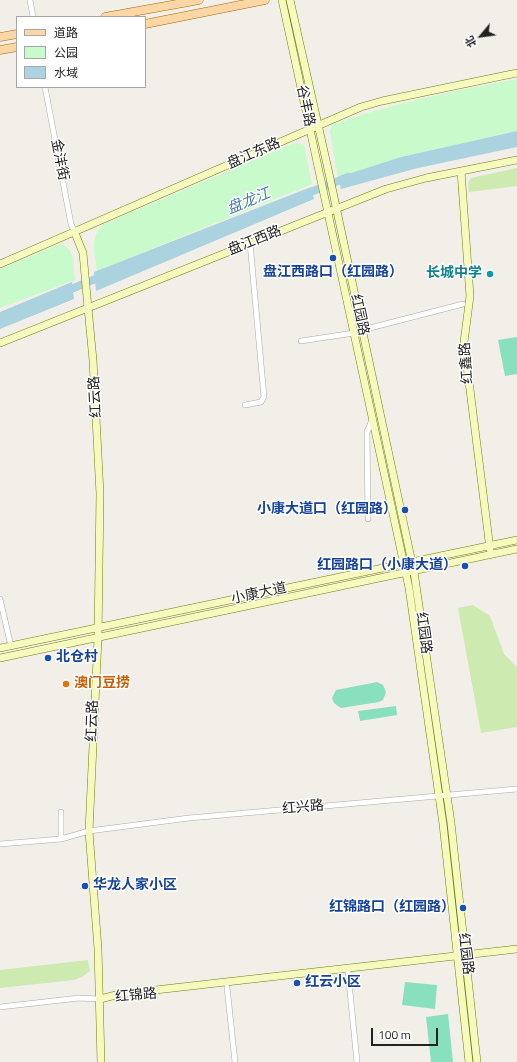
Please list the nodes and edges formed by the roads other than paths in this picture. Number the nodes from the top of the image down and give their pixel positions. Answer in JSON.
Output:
{"nodes":[{"id":1,"x":30,"y":0,"type":"edge"},
{"id":2,"x":199,"y":0,"type":"edge"},
{"id":3,"x":265,"y":0,"type":"edge"},
{"id":4,"x":282,"y":0,"type":"edge"},
{"id":5,"x":290,"y":0,"type":"edge"},
{"id":6,"x":33,"y":16,"type":"edge"},
{"id":7,"x":111,"y":16,"type":"edge"},
{"id":8,"x":146,"y":24,"type":"edge"},
{"id":9,"x":16,"y":34,"type":"edge"},
{"id":10,"x":0,"y":37,"type":"edge"},
{"id":11,"x":16,"y":47,"type":"edge"},
{"id":12,"x":0,"y":50,"type":"edge"},
{"id":13,"x":517,"y":73,"type":"edge"},
{"id":14,"x":45,"y":88,"type":"edge"},
{"id":15,"x":319,"y":126,"type":"junction"},
{"id":16,"x":310,"y":129,"type":"junction"},
{"id":17,"x":517,"y":160,"type":"edge"},
{"id":18,"x":462,"y":171,"type":"junction"},
{"id":19,"x":336,"y":209,"type":"junction"},
{"id":20,"x":329,"y":212,"type":"junction"},
{"id":21,"x":75,"y":233,"type":"junction"},
{"id":22,"x":250,"y":243,"type":"junction"},
{"id":23,"x":0,"y":264,"type":"edge"},
{"id":24,"x":463,"y":304,"type":"dead end"},
{"id":25,"x":88,"y":308,"type":"junction"},
{"id":26,"x":362,"y":330,"type":"junction"},
{"id":27,"x":354,"y":333,"type":"junction"},
{"id":28,"x":301,"y":341,"type":"dead end"},
{"id":29,"x":0,"y":343,"type":"edge"},
{"id":30,"x":245,"y":405,"type":"dead end"},
{"id":31,"x":372,"y":419,"type":"junction"},
{"id":32,"x":368,"y":519,"type":"dead end"},
{"id":33,"x":517,"y":540,"type":"edge"},
{"id":34,"x":490,"y":546,"type":"junction"},
{"id":35,"x":517,"y":549,"type":"edge"},
{"id":36,"x":492,"y":555,"type":"junction"},
{"id":37,"x":412,"y":562,"type":"junction"},
{"id":38,"x":404,"y":564,"type":"junction"},
{"id":39,"x":414,"y":572,"type":"junction"},
{"id":40,"x":406,"y":574,"type":"junction"},
{"id":41,"x":0,"y":598,"type":"edge"},
{"id":42,"x":98,"y":628,"type":"junction"},
{"id":43,"x":98,"y":638,"type":"junction"},
{"id":44,"x":11,"y":646,"type":"junction"},
{"id":45,"x":0,"y":648,"type":"edge"},
{"id":46,"x":0,"y":658,"type":"edge"},
{"id":47,"x":517,"y":788,"type":"edge"},
{"id":48,"x":443,"y":795,"type":"junction"},
{"id":49,"x":61,"y":812,"type":"dead end"},
{"id":50,"x":89,"y":831,"type":"junction"},
{"id":51,"x":61,"y":839,"type":"junction"},
{"id":52,"x":0,"y":844,"type":"edge"},
{"id":53,"x":517,"y":949,"type":"edge"},
{"id":54,"x":517,"y":954,"type":"edge"},
{"id":55,"x":465,"y":957,"type":"junction"},
{"id":56,"x":457,"y":958,"type":"junction"},
{"id":57,"x":348,"y":972,"type":"junction"},
{"id":58,"x":227,"y":986,"type":"junction"},
{"id":59,"x":100,"y":999,"type":"junction"},
{"id":60,"x":0,"y":1007,"type":"edge"},
{"id":61,"x":101,"y":1062,"type":"edge"},
{"id":62,"x":235,"y":1062,"type":"edge"},
{"id":63,"x":357,"y":1062,"type":"edge"},
{"id":64,"x":468,"y":1062,"type":"edge"},
{"id":65,"x":477,"y":1062,"type":"edge"}],
"edges":[{"from":1,"to":6,"type":"street"},
{"from":2,"to":7,"type":"main road"},
{"from":3,"to":8,"type":"main road"},
{"from":4,"to":16,"type":"main road","name":"谷丰路"},
{"from":5,"to":15,"type":"main road","name":"谷丰路"},
{"from":9,"to":10,"type":"main road"},
{"from":11,"to":12,"type":"main road"},
{"from":13,"to":15,"type":"main road","name":"盘江东路"},
{"from":14,"to":21,"type":"street","name":"金沣街"},
{"from":15,"to":16,"type":"main road","name":"盘江东路"},
{"from":15,"to":19,"type":"main road","name":"谷丰路"},
{"from":16,"to":20,"type":"main road","name":"谷丰路"},
{"from":16,"to":21,"type":"main road","name":"盘江东路"},
{"from":17,"to":18,"type":"main road","name":"盘江西路"},
{"from":18,"to":19,"type":"main road","name":"盘江西路"},
{"from":18,"to":34,"type":"main road","name":"红鑫路"},
{"from":19,"to":20,"type":"main road","name":"盘江西路"},
{"from":19,"to":26,"type":"main road","name":"红园路"},
{"from":20,"to":22,"type":"main road","name":"盘江西路"},
{"from":20,"to":27,"type":"main road","name":"红园路"},
{"from":21,"to":23,"type":"main road","name":"盘江东路"},
{"from":21,"to":25,"type":"main road","name":"红云路"},
{"from":22,"to":25,"type":"main road","name":"盘江西路"},
{"from":22,"to":30,"type":"street"},
{"from":24,"to":26,"type":"street"},
{"from":25,"to":29,"type":"main road","name":"盘江西路"},
{"from":25,"to":42,"type":"main road","name":"红云路"},
{"from":26,"to":37,"type":"main road","name":"红园路"},
{"from":27,"to":28,"type":"street"},
{"from":27,"to":31,"type":"main road","name":"红园路"},
{"from":31,"to":32,"type":"street"},
{"from":31,"to":38,"type":"main road","name":"红园路"},
{"from":33,"to":34,"type":"main road","name":"小康大道"},
{"from":34,"to":36,"type":"main road","name":"红鑫路"},
{"from":34,"to":37,"type":"main road","name":"小康大道"},
{"from":35,"to":36,"type":"main road","name":"小康大道"},
{"from":36,"to":39,"type":"main road","name":"小康大道"},
{"from":37,"to":38,"type":"main road","name":"小康大道"},
{"from":37,"to":39,"type":"main road","name":"红园路"},
{"from":38,"to":40,"type":"main road","name":"红园路"},
{"from":38,"to":42,"type":"main road","name":"小康大道"},
{"from":39,"to":40,"type":"main road","name":"小康大道"},
{"from":39,"to":48,"type":"main road","name":"红园路"},
{"from":40,"to":43,"type":"main road","name":"小康大道"},
{"from":40,"to":48,"type":"main road","name":"红园路"},
{"from":41,"to":44,"type":"street"},
{"from":42,"to":43,"type":"main road","name":"红云路"},
{"from":42,"to":44,"type":"main road","name":"小康大道"},
{"from":43,"to":46,"type":"main road","name":"小康大道"},
{"from":43,"to":50,"type":"main road","name":"红云路"},
{"from":44,"to":45,"type":"main road","name":"小康大道"},
{"from":47,"to":48,"type":"street","name":"红兴路"},
{"from":48,"to":50,"type":"street","name":"红兴路"},
{"from":48,"to":55,"type":"main road","name":"红园路"},
{"from":48,"to":56,"type":"main road","name":"红园路"},
{"from":49,"to":51,"type":"street"},
{"from":50,"to":51,"type":"street","name":"红兴路"},
{"from":50,"to":59,"type":"main road","name":"红云路"},
{"from":51,"to":52,"type":"street","name":"红兴路"},
{"from":53,"to":55,"type":"main road","name":"红锦路"},
{"from":54,"to":55,"type":"main road","name":"红锦路"},
{"from":55,"to":56,"type":"main road","name":"红锦路"},
{"from":55,"to":65,"type":"main road","name":"红园路"},
{"from":56,"to":57,"type":"main road","name":"红锦路"},
{"from":56,"to":59,"type":"main road","name":"红锦路"},
{"from":56,"to":64,"type":"main road","name":"红园路"},
{"from":57,"to":58,"type":"main road","name":"红锦路"},
{"from":57,"to":63,"type":"street"},
{"from":58,"to":59,"type":"main road","name":"红锦路"},
{"from":58,"to":62,"type":"street"},
{"from":59,"to":60,"type":"street"},
{"from":59,"to":61,"type":"main road","name":"红云路"}]}
